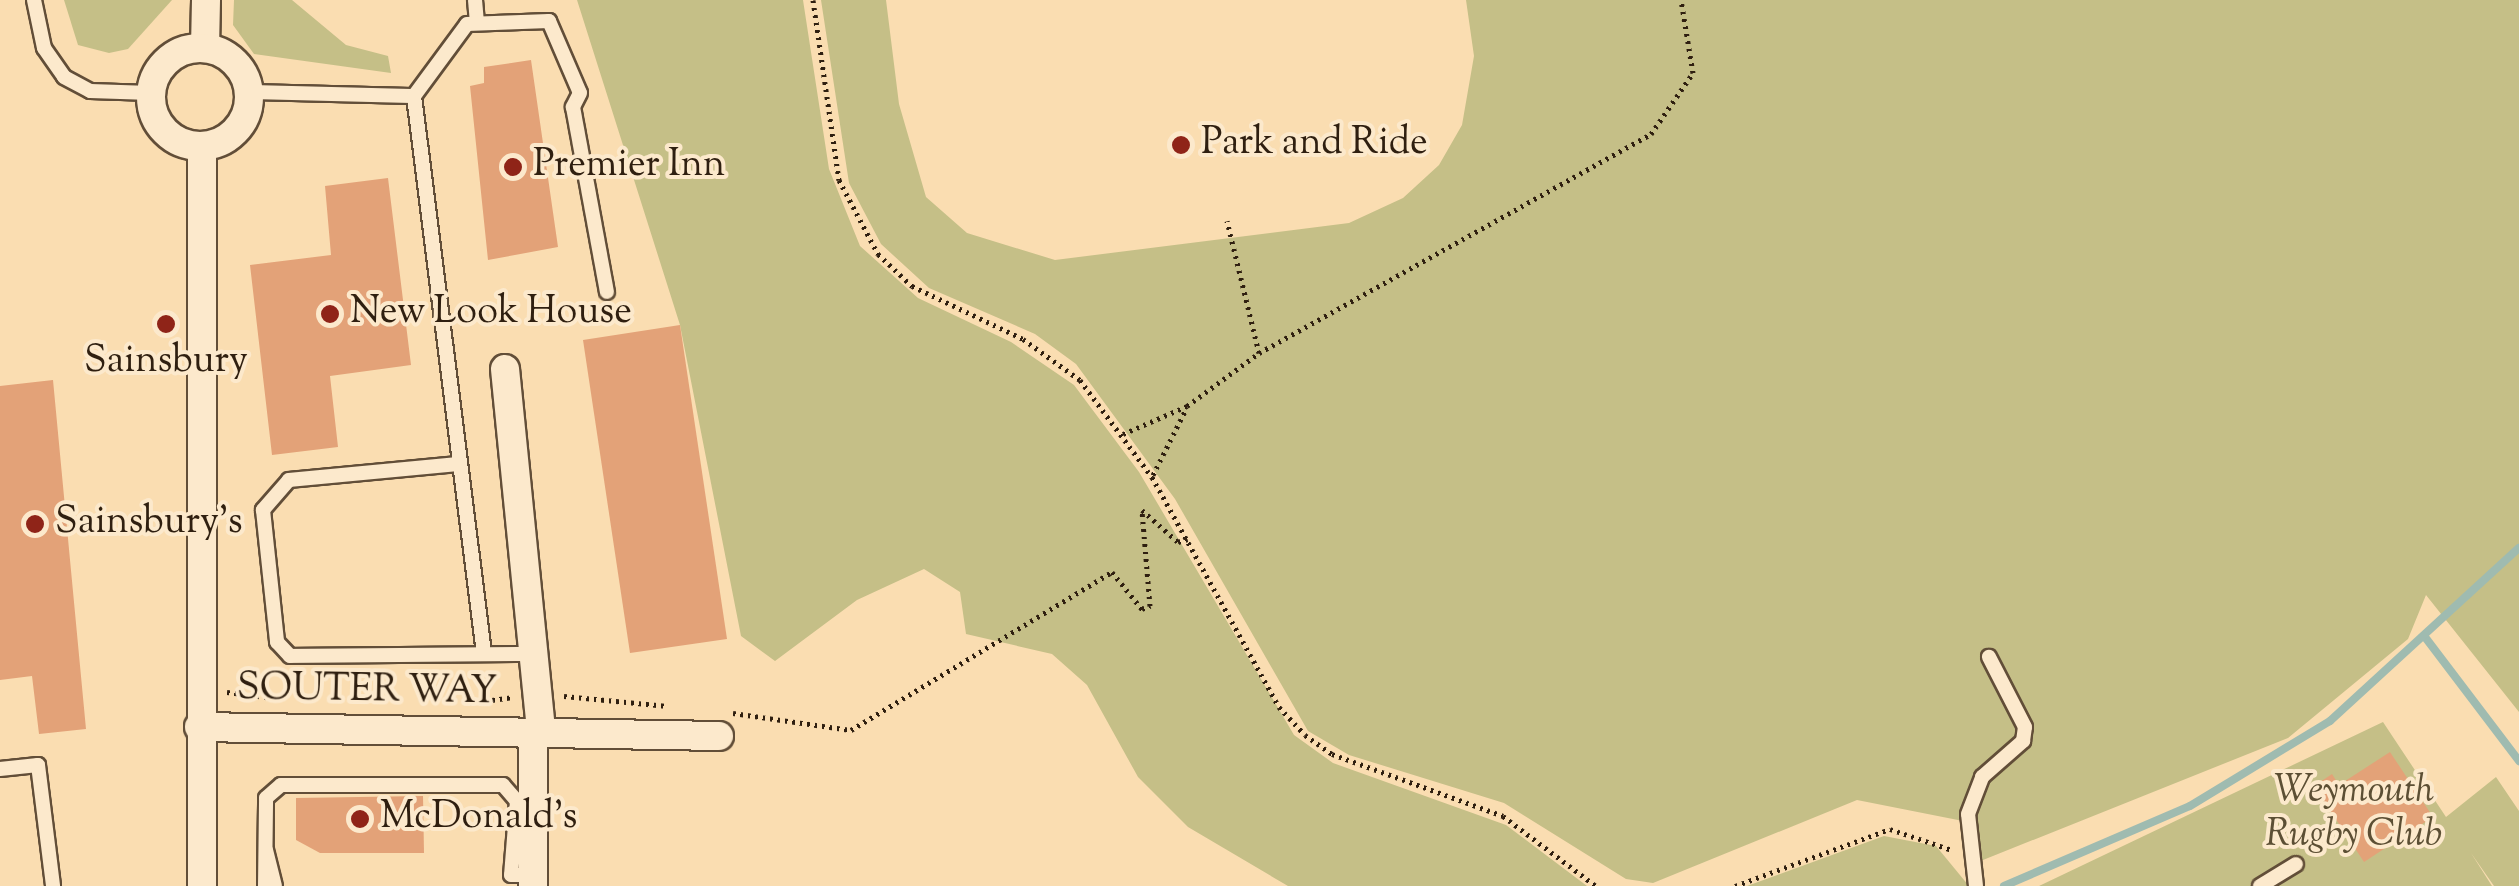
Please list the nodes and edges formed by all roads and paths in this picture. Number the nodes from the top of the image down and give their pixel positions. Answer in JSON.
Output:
{"nodes":[{"id":1,"x":34,"y":0,"type":"edge"},
{"id":2,"x":206,"y":0,"type":"edge"},
{"id":3,"x":474,"y":0,"type":"edge"},
{"id":4,"x":813,"y":0,"type":"edge"},
{"id":5,"x":1681,"y":0,"type":"edge"},
{"id":6,"x":477,"y":22,"type":"junction"},
{"id":7,"x":205,"y":48,"type":"junction"},
{"id":8,"x":249,"y":92,"type":"junction"},
{"id":9,"x":151,"y":93,"type":"junction"},
{"id":10,"x":414,"y":96,"type":"junction"},
{"id":11,"x":202,"y":146,"type":"junction"},
{"id":12,"x":1227,"y":221,"type":"dead end"},
{"id":13,"x":607,"y":292,"type":"dead end"},
{"id":14,"x":1258,"y":352,"type":"junction"},
{"id":15,"x":505,"y":369,"type":"dead end"},
{"id":16,"x":1187,"y":406,"type":"junction"},
{"id":17,"x":1124,"y":434,"type":"junction"},
{"id":18,"x":458,"y":464,"type":"junction"},
{"id":19,"x":1152,"y":476,"type":"junction"},
{"id":20,"x":1188,"y":539,"type":"junction"},
{"id":21,"x":484,"y":653,"type":"junction"},
{"id":22,"x":539,"y":654,"type":"junction"},
{"id":23,"x":1989,"y":656,"type":"dead end"},
{"id":24,"x":199,"y":688,"type":"junction"},
{"id":25,"x":540,"y":694,"type":"junction"},
{"id":26,"x":297,"y":702,"type":"dead end"},
{"id":27,"x":456,"y":705,"type":"dead end"},
{"id":28,"x":688,"y":708,"type":"dead end"},
{"id":29,"x":723,"y":724,"type":"joint"},
{"id":30,"x":199,"y":727,"type":"junction"},
{"id":31,"x":537,"y":731,"type":"junction"},
{"id":32,"x":0,"y":769,"type":"edge"},
{"id":33,"x":265,"y":848,"type":"junction"},
{"id":34,"x":2296,"y":864,"type":"dead end"},
{"id":35,"x":526,"y":879,"type":"edge"},
{"id":36,"x":1974,"y":882,"type":"edge"},
{"id":37,"x":53,"y":886,"type":"edge"},
{"id":38,"x":202,"y":886,"type":"edge"},
{"id":39,"x":265,"y":886,"type":"edge"},
{"id":40,"x":275,"y":886,"type":"edge"},
{"id":41,"x":1596,"y":886,"type":"edge"},
{"id":42,"x":1734,"y":886,"type":"edge"},
{"id":43,"x":2260,"y":886,"type":"edge"}],
"edges":[{"from":1,"to":9,"type":"lane"},
{"from":2,"to":7,"type":"street"},
{"from":3,"to":6,"type":"lane"},
{"from":4,"to":17,"type":"path"},
{"from":5,"to":14,"type":"path"},
{"from":6,"to":10,"type":"lane"},
{"from":6,"to":13,"type":"lane"},
{"from":7,"to":8,"type":"street"},
{"from":7,"to":9,"type":"street"},
{"from":8,"to":10,"type":"lane"},
{"from":8,"to":11,"type":"street"},
{"from":9,"to":11,"type":"street"},
{"from":10,"to":18,"type":"lane"},
{"from":11,"to":24,"type":"street"},
{"from":12,"to":14,"type":"path"},
{"from":14,"to":16,"type":"path"},
{"from":15,"to":22,"type":"street"},
{"from":16,"to":17,"type":"path"},
{"from":16,"to":19,"type":"path"},
{"from":17,"to":19,"type":"path"},
{"from":18,"to":21,"type":"lane"},
{"from":18,"to":21,"type":"lane"},
{"from":19,"to":20,"type":"path"},
{"from":20,"to":29,"type":"path"},
{"from":20,"to":41,"type":"path"},
{"from":21,"to":22,"type":"lane"},
{"from":22,"to":25,"type":"street"},
{"from":23,"to":36,"type":"lane"},
{"from":24,"to":26,"type":"path"},
{"from":24,"to":30,"type":"street"},
{"from":25,"to":27,"type":"path"},
{"from":25,"to":28,"type":"path"},
{"from":25,"to":31,"type":"street"},
{"from":29,"to":31,"type":"street","name":"SOUTER WAY"},
{"from":30,"to":31,"type":"street","name":"SOUTER WAY"},
{"from":30,"to":38,"type":"street"},
{"from":31,"to":35,"type":"street","name":"SOUTER WAY"},
{"from":32,"to":37,"type":"lane"},
{"from":33,"to":35,"type":"lane"},
{"from":33,"to":39,"type":"lane"},
{"from":33,"to":40,"type":"lane"},
{"from":34,"to":43,"type":"lane"},
{"from":36,"to":42,"type":"path"}]}
